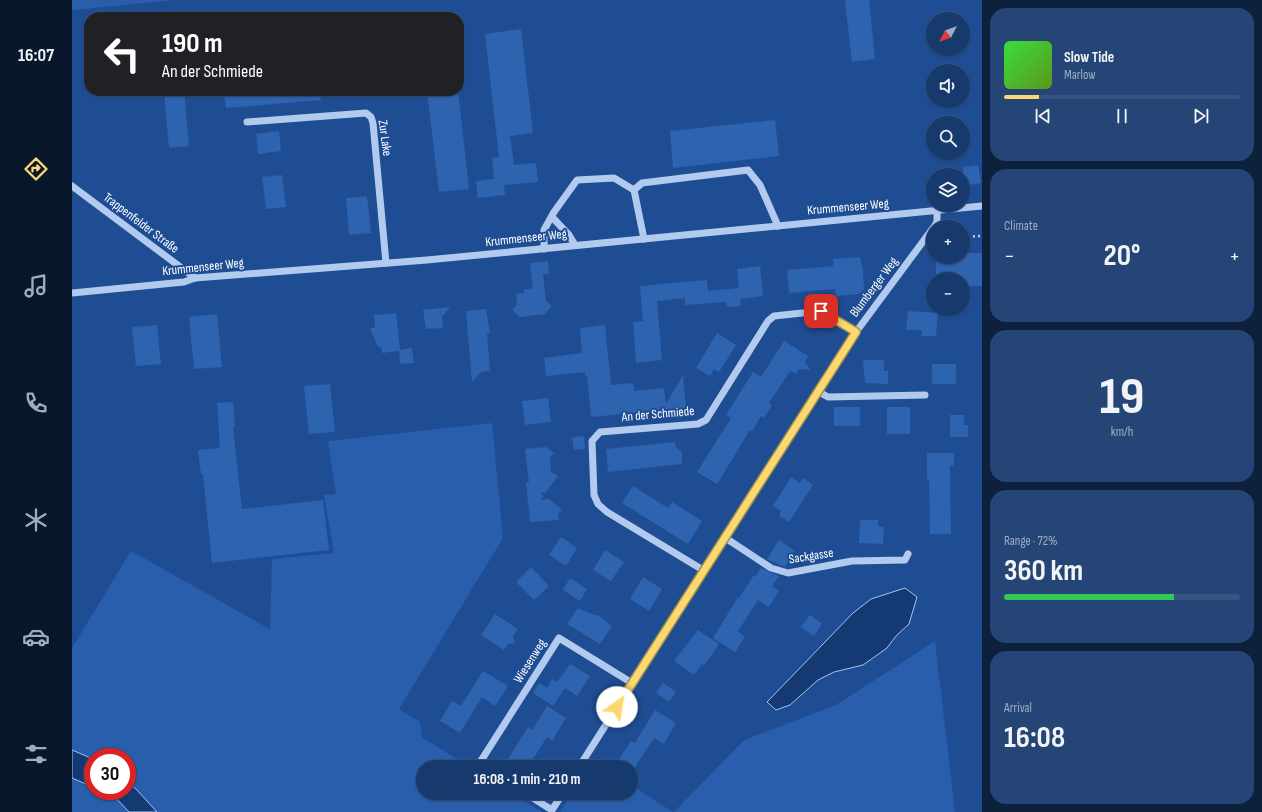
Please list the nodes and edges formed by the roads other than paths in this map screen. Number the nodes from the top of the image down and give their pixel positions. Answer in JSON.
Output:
{"nodes":[{"id":1,"x":248,"y":122,"type":"dead end"},
{"id":2,"x":72,"y":186,"type":"edge"},
{"id":3,"x":634,"y":190,"type":"junction"},
{"id":4,"x":982,"y":206,"type":"edge"},
{"id":5,"x":970,"y":207,"type":"edge"},
{"id":6,"x":926,"y":212,"type":"edge"},
{"id":7,"x":552,"y":217,"type":"junction"},
{"id":8,"x":778,"y":226,"type":"junction"},
{"id":9,"x":926,"y":237,"type":"edge"},
{"id":10,"x":644,"y":239,"type":"junction"},
{"id":11,"x":576,"y":245,"type":"junction"},
{"id":12,"x":544,"y":248,"type":"junction"},
{"id":13,"x":386,"y":263,"type":"junction"},
{"id":14,"x":195,"y":278,"type":"junction"},
{"id":15,"x":72,"y":293,"type":"edge"},
{"id":16,"x":856,"y":332,"type":"junction"},
{"id":17,"x":818,"y":392,"type":"junction"},
{"id":18,"x":925,"y":395,"type":"dead end"},
{"id":19,"x":724,"y":537,"type":"junction"},
{"id":20,"x":908,"y":554,"type":"dead end"},
{"id":21,"x":703,"y":570,"type":"junction"},
{"id":22,"x":632,"y":683,"type":"junction"},
{"id":23,"x":482,"y":760,"type":"edge"},
{"id":24,"x":583,"y":760,"type":"edge"},
{"id":25,"x":536,"y":800,"type":"edge"},
{"id":26,"x":558,"y":800,"type":"edge"}],
"edges":[{"from":1,"to":13,"type":"street","name":"Zur Lake"},
{"from":2,"to":14,"type":"street","name":"Trappenfelder Straße"},
{"from":3,"to":7,"type":"street"},
{"from":3,"to":8,"type":"street"},
{"from":3,"to":10,"type":"street"},
{"from":4,"to":5,"type":"street","name":"Krummenseer Weg"},
{"from":6,"to":8,"type":"street","name":"Krummenseer Weg"},
{"from":7,"to":11,"type":"street"},
{"from":7,"to":12,"type":"street"},
{"from":8,"to":10,"type":"street","name":"Krummenseer Weg"},
{"from":9,"to":16,"type":"street","name":"Blumberger Weg"},
{"from":10,"to":11,"type":"street","name":"Krummenseer Weg"},
{"from":11,"to":12,"type":"street","name":"Krummenseer Weg"},
{"from":12,"to":13,"type":"street","name":"Krummenseer Weg"},
{"from":13,"to":14,"type":"street","name":"Krummenseer Weg"},
{"from":14,"to":15,"type":"street","name":"Krummenseer Weg"},
{"from":16,"to":17,"type":"street","name":"Blumberger Weg"},
{"from":16,"to":21,"type":"street","name":"An der Schmiede"},
{"from":17,"to":18,"type":"street"},
{"from":17,"to":19,"type":"street","name":"Blumberger Weg"},
{"from":19,"to":20,"type":"street","name":"Sackgasse"},
{"from":19,"to":21,"type":"street","name":"Blumberger Weg"},
{"from":21,"to":22,"type":"street","name":"Blumberger Weg"},
{"from":22,"to":23,"type":"street","name":"Wiesenweg"},
{"from":22,"to":24,"type":"street","name":"Blumberger Weg"},
{"from":25,"to":26,"type":"street"}]}
